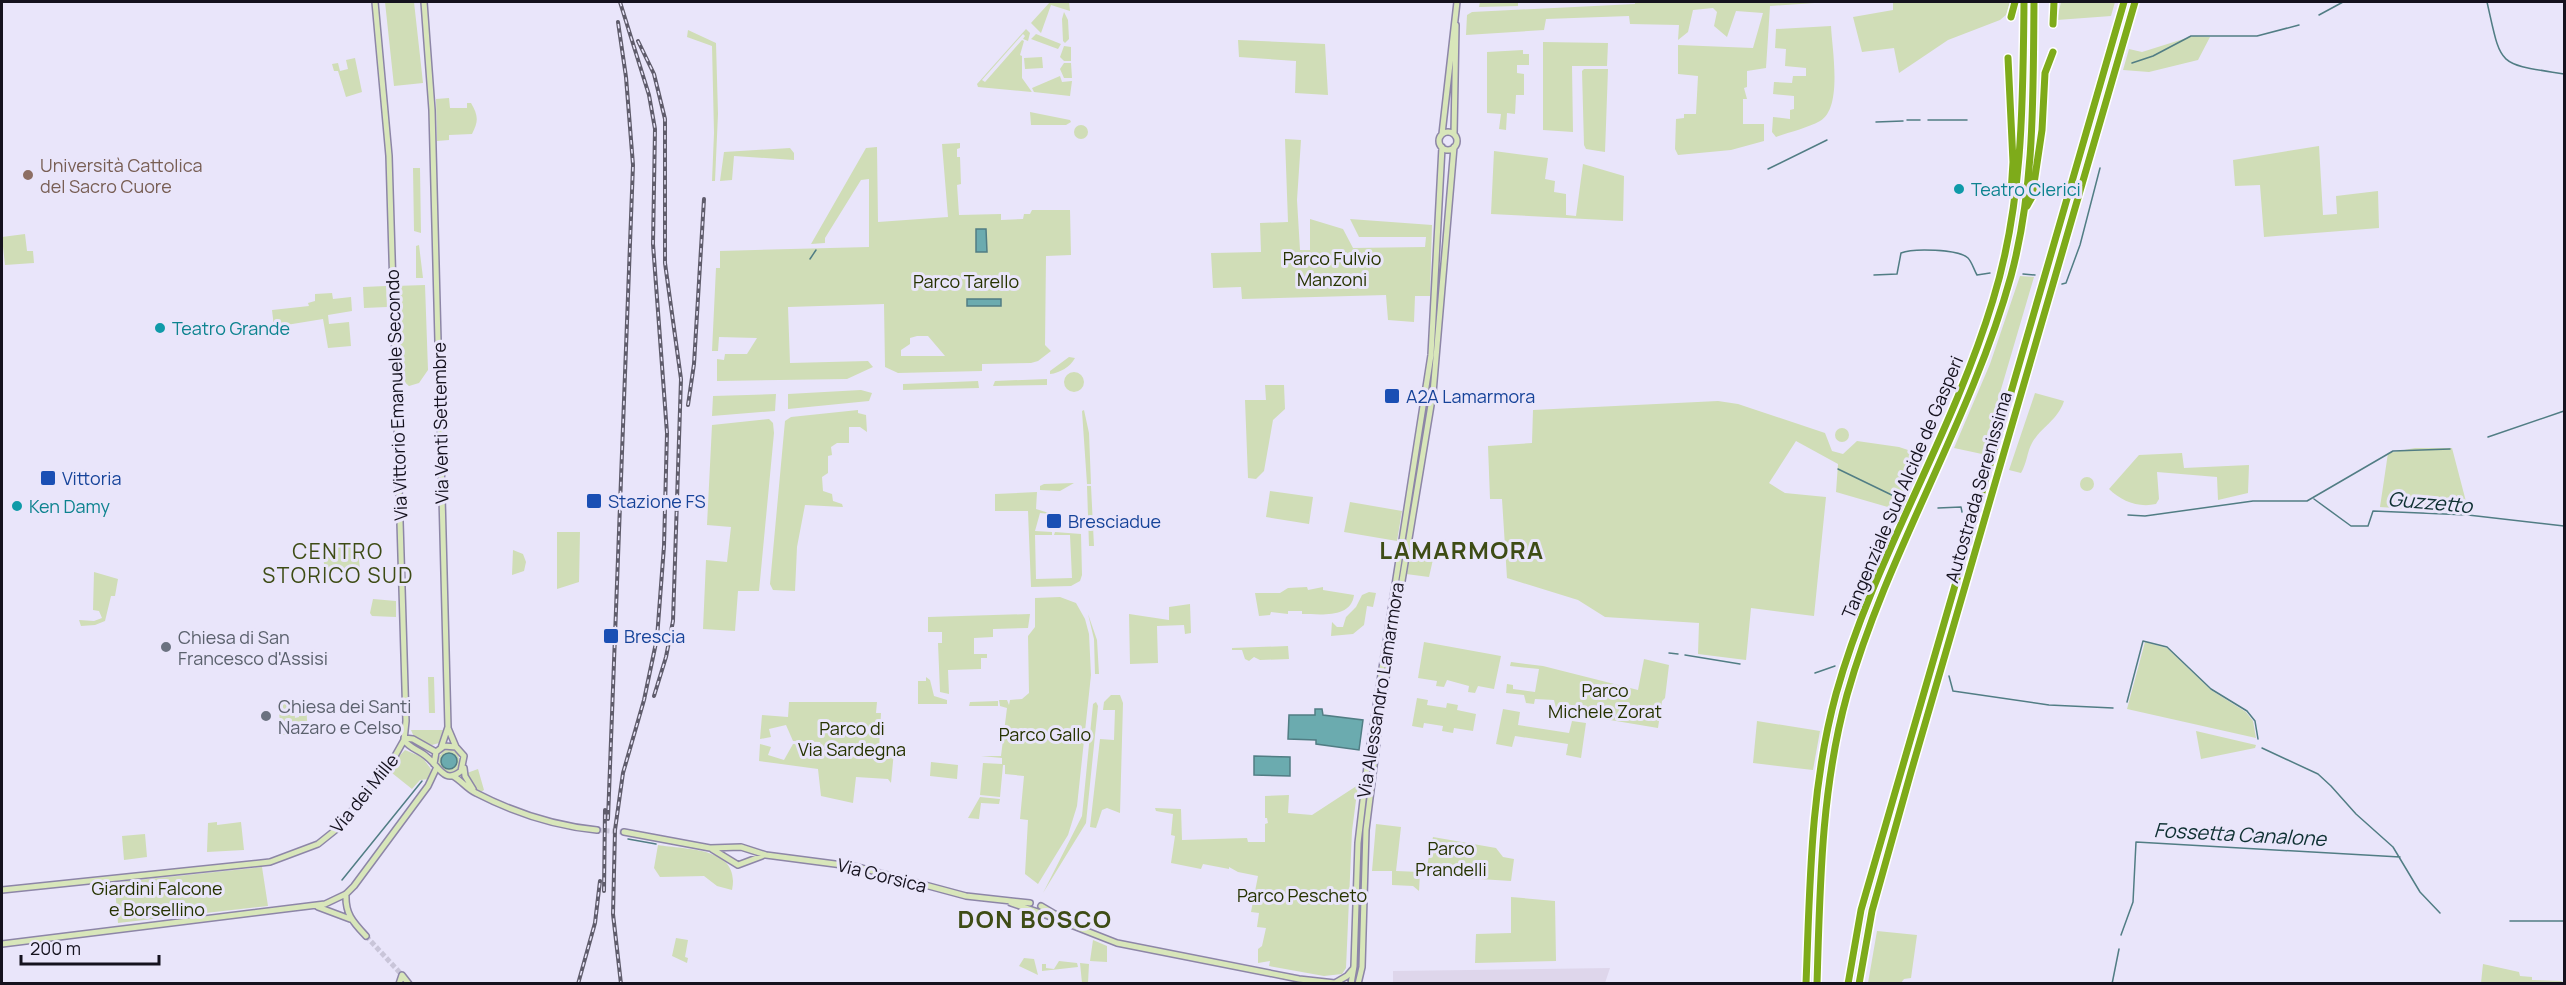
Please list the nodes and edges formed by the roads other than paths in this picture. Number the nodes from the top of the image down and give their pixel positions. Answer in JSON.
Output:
{"nodes":[{"id":1,"x":375,"y":2,"type":"edge"},
{"id":2,"x":424,"y":2,"type":"edge"},
{"id":3,"x":1457,"y":2,"type":"edge"},
{"id":4,"x":2015,"y":2,"type":"edge"},
{"id":5,"x":2024,"y":2,"type":"edge"},
{"id":6,"x":2034,"y":2,"type":"edge"},
{"id":7,"x":2054,"y":2,"type":"edge"},
{"id":8,"x":2124,"y":2,"type":"edge"},
{"id":9,"x":2134,"y":5,"type":"edge"},
{"id":10,"x":2011,"y":17,"type":"dead end"},
{"id":11,"x":1455,"y":23,"type":"junction"},
{"id":12,"x":2053,"y":24,"type":"dead end"},
{"id":13,"x":2053,"y":52,"type":"dead end"},
{"id":14,"x":2008,"y":58,"type":"dead end"},
{"id":15,"x":1442,"y":134,"type":"junction"},
{"id":16,"x":1454,"y":134,"type":"junction"},
{"id":17,"x":1442,"y":147,"type":"junction"},
{"id":18,"x":1454,"y":147,"type":"junction"},
{"id":19,"x":2024,"y":211,"type":"junction"},
{"id":20,"x":2012,"y":215,"type":"junction"},
{"id":21,"x":448,"y":727,"type":"junction"},
{"id":22,"x":404,"y":739,"type":"junction"},
{"id":23,"x":456,"y":747,"type":"junction"},
{"id":24,"x":439,"y":750,"type":"junction"},
{"id":25,"x":435,"y":766,"type":"junction"},
{"id":26,"x":464,"y":766,"type":"junction"},
{"id":27,"x":444,"y":775,"type":"junction"},
{"id":28,"x":453,"y":776,"type":"junction"},
{"id":29,"x":430,"y":782,"type":"junction"},
{"id":30,"x":475,"y":793,"type":"junction"},
{"id":31,"x":597,"y":830,"type":"tunnel mouth"},
{"id":32,"x":624,"y":832,"type":"tunnel mouth"},
{"id":33,"x":710,"y":848,"type":"junction"},
{"id":34,"x":732,"y":849,"type":"junction"},
{"id":35,"x":746,"y":850,"type":"junction"},
{"id":36,"x":766,"y":855,"type":"junction"},
{"id":37,"x":730,"y":860,"type":"junction"},
{"id":38,"x":747,"y":860,"type":"junction"},
{"id":39,"x":2,"y":890,"type":"edge"},
{"id":40,"x":346,"y":894,"type":"junction"},
{"id":41,"x":1030,"y":906,"type":"junction"},
{"id":42,"x":316,"y":907,"type":"junction"},
{"id":43,"x":1040,"y":909,"type":"junction"},
{"id":44,"x":350,"y":919,"type":"junction"},
{"id":45,"x":366,"y":936,"type":"tunnel mouth"},
{"id":46,"x":2,"y":944,"type":"edge"},
{"id":47,"x":1354,"y":966,"type":"junction"},
{"id":48,"x":1311,"y":983,"type":"edge"},
{"id":49,"x":399,"y":984,"type":"edge"},
{"id":50,"x":410,"y":984,"type":"edge"},
{"id":51,"x":1351,"y":984,"type":"edge"},
{"id":52,"x":1358,"y":984,"type":"edge"},
{"id":53,"x":1806,"y":984,"type":"edge"},
{"id":54,"x":1817,"y":984,"type":"edge"},
{"id":55,"x":1848,"y":984,"type":"edge"},
{"id":56,"x":1859,"y":984,"type":"edge"}],
"edges":[{"from":1,"to":22,"type":"main road","name":"Via Vittorio Emanuele Secondo"},
{"from":2,"to":21,"type":"main road","name":"Via Venti Settembre"},
{"from":3,"to":11,"type":"main road"},
{"from":4,"to":10,"type":"highway"},
{"from":5,"to":20,"type":"highway","name":"Tangenziale Sud Alcide de Gasperi"},
{"from":6,"to":19,"type":"highway","name":"Tangenziale Sud Alcide de Gasperi"},
{"from":7,"to":12,"type":"highway"},
{"from":8,"to":55,"type":"highway","name":"Autostrada Serenissima"},
{"from":9,"to":56,"type":"highway","name":"Autostrada Serenissima"},
{"from":11,"to":15,"type":"main road"},
{"from":11,"to":16,"type":"main road"},
{"from":13,"to":19,"type":"highway"},
{"from":14,"to":20,"type":"highway"},
{"from":15,"to":16,"type":"main road"},
{"from":15,"to":17,"type":"main road"},
{"from":16,"to":18,"type":"main road"},
{"from":17,"to":18,"type":"main road"},
{"from":17,"to":47,"type":"main road","name":"Via Alessandro Lamarmora"},
{"from":18,"to":52,"type":"main road","name":"Via Alessandro Lamarmora"},
{"from":19,"to":54,"type":"highway","name":"Tangenziale Sud Alcide de Gasperi"},
{"from":20,"to":53,"type":"highway","name":"Tangenziale Sud Alcide de Gasperi"},
{"from":21,"to":23,"type":"main road","name":"Via Venti Settembre"},
{"from":21,"to":24,"type":"main road","name":"Via Venti Settembre"},
{"from":22,"to":24,"type":"main road"},
{"from":22,"to":25,"type":"main road"},
{"from":22,"to":39,"type":"main road","name":"Via dei Mille"},
{"from":23,"to":24,"type":"main road"},
{"from":23,"to":26,"type":"main road"},
{"from":24,"to":25,"type":"main road"},
{"from":25,"to":27,"type":"main road"},
{"from":25,"to":29,"type":"main road"},
{"from":26,"to":28,"type":"main road"},
{"from":26,"to":30,"type":"main road"},
{"from":27,"to":28,"type":"main road"},
{"from":27,"to":29,"type":"main road"},
{"from":28,"to":30,"type":"main road"},
{"from":29,"to":40,"type":"main road"},
{"from":30,"to":31,"type":"main road"},
{"from":32,"to":33,"type":"main road","name":"Via Corsica"},
{"from":33,"to":34,"type":"main road","name":"Via Corsica"},
{"from":33,"to":37,"type":"main road","name":"Via Corsica"},
{"from":34,"to":35,"type":"main road","name":"Via Corsica"},
{"from":34,"to":37,"type":"main road"},
{"from":35,"to":36,"type":"main road","name":"Via Corsica"},
{"from":35,"to":38,"type":"main road"},
{"from":36,"to":38,"type":"main road","name":"Via Corsica"},
{"from":36,"to":41,"type":"main road","name":"Via Corsica"},
{"from":37,"to":38,"type":"main road","name":"Via Corsica"},
{"from":40,"to":42,"type":"main road"},
{"from":40,"to":44,"type":"main road"},
{"from":41,"to":43,"type":"main road"},
{"from":41,"to":43,"type":"main road"},
{"from":42,"to":44,"type":"main road"},
{"from":42,"to":46,"type":"main road"},
{"from":43,"to":48,"type":"main road"},
{"from":44,"to":45,"type":"main road"},
{"from":47,"to":48,"type":"main road"},
{"from":47,"to":51,"type":"main road","name":"Via Alessandro Lamarmora"},
{"from":49,"to":50,"type":"main road"}]}
